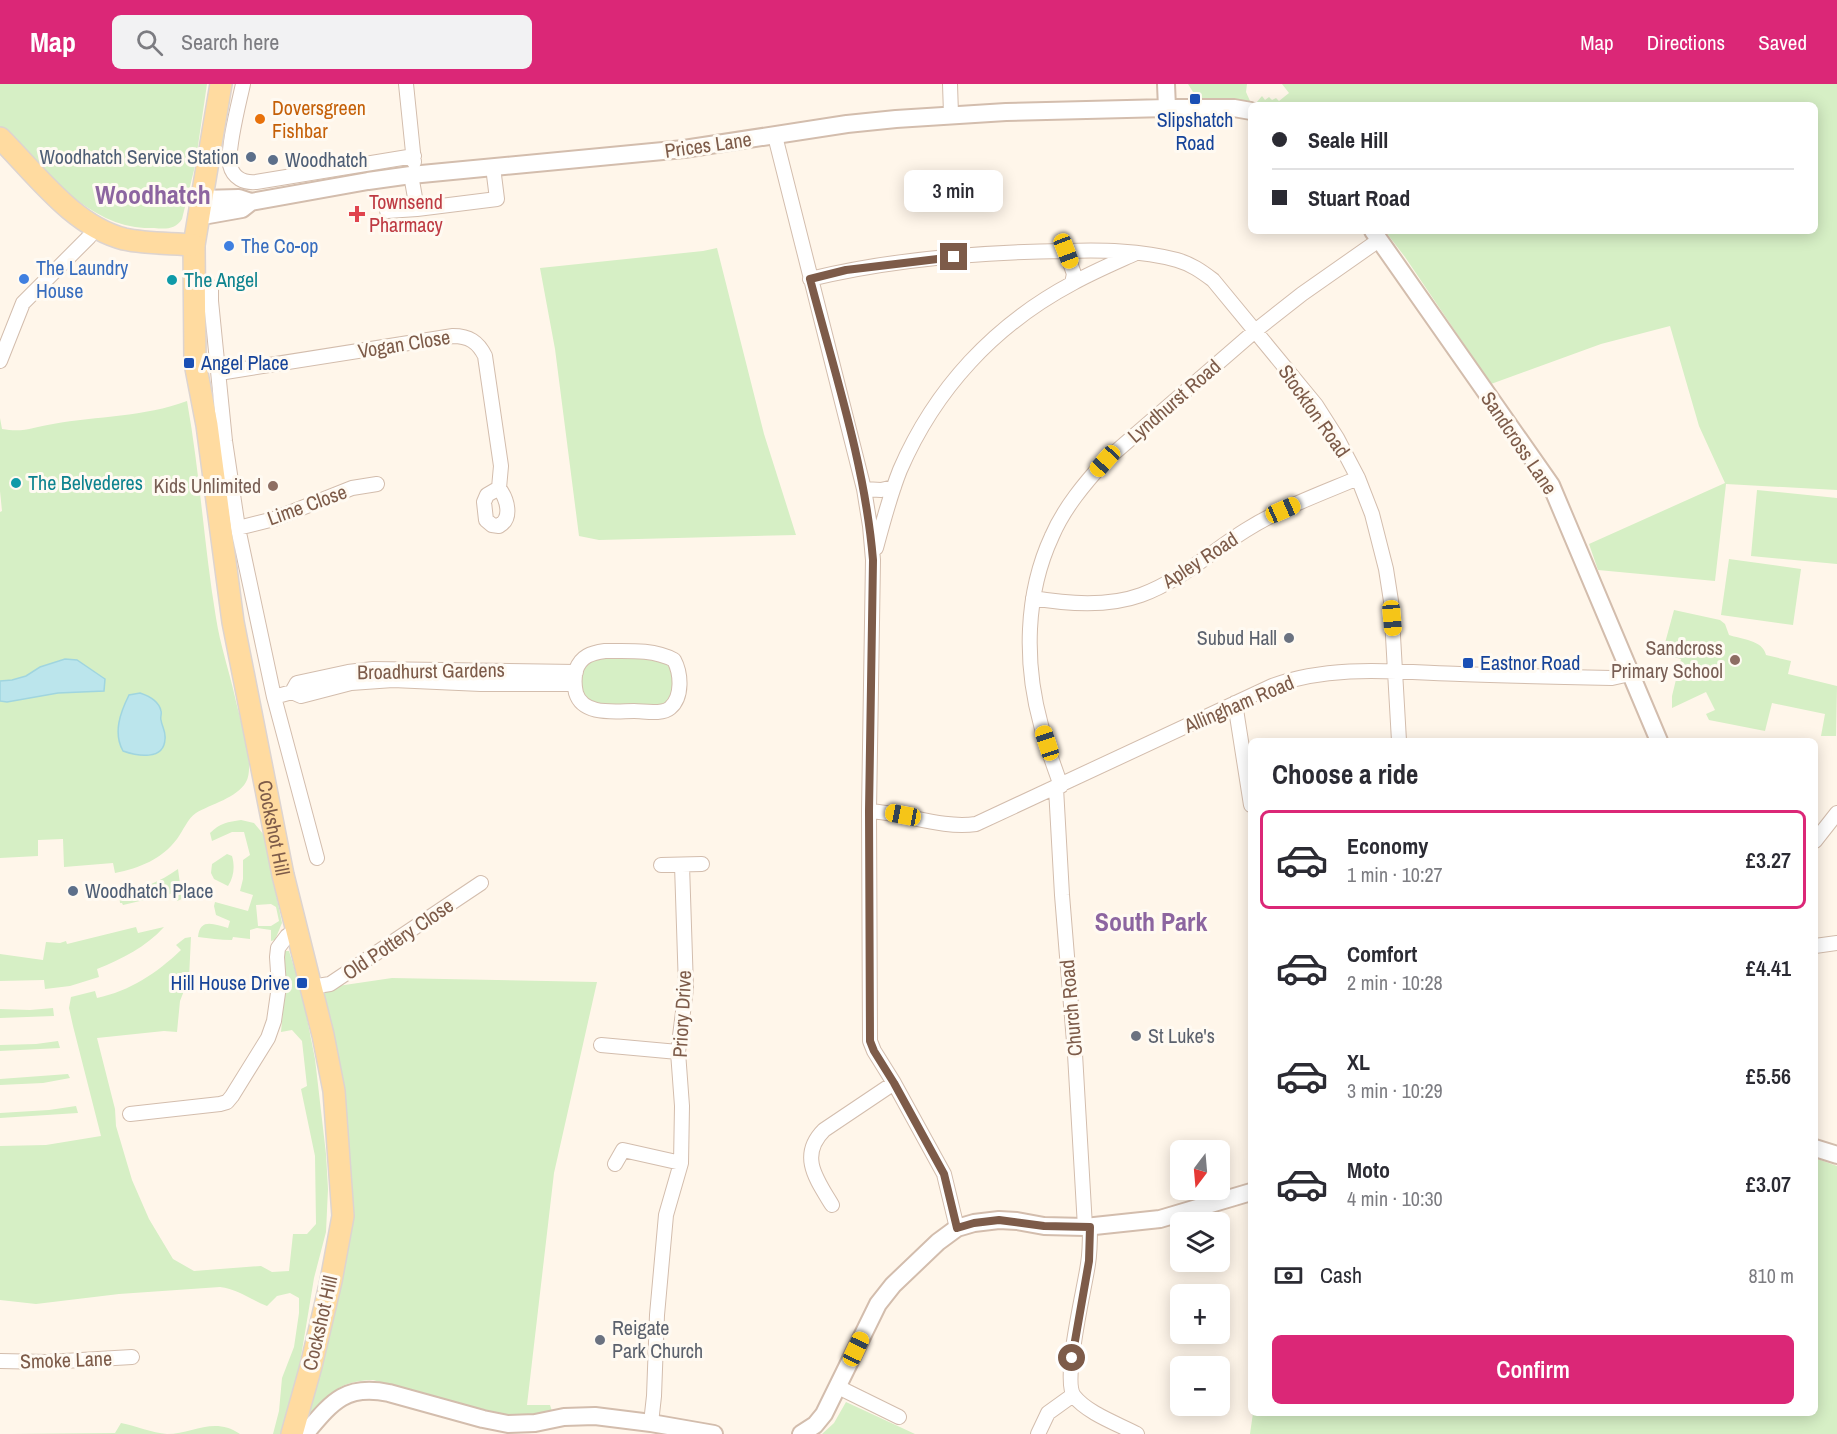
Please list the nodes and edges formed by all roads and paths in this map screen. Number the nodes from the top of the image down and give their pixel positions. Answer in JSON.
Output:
{"nodes":[{"id":1,"x":221,"y":84,"type":"edge"},
{"id":2,"x":243,"y":84,"type":"edge"},
{"id":3,"x":406,"y":84,"type":"edge"},
{"id":4,"x":950,"y":84,"type":"edge"},
{"id":5,"x":1166,"y":84,"type":"edge"},
{"id":6,"x":1167,"y":108,"type":"junction"},
{"id":7,"x":1248,"y":110,"type":"edge"},
{"id":8,"x":951,"y":114,"type":"junction"},
{"id":9,"x":224,"y":125,"type":"junction"},
{"id":10,"x":775,"y":136,"type":"junction"},
{"id":11,"x":0,"y":138,"type":"edge"},
{"id":12,"x":414,"y":156,"type":"junction"},
{"id":13,"x":493,"y":167,"type":"junction"},
{"id":14,"x":414,"y":175,"type":"junction"},
{"id":15,"x":268,"y":179,"type":"junction"},
{"id":16,"x":270,"y":199,"type":"junction"},
{"id":17,"x":199,"y":208,"type":"junction"},
{"id":18,"x":417,"y":209,"type":"junction"},
{"id":19,"x":387,"y":211,"type":"dead end"},
{"id":20,"x":96,"y":227,"type":"junction"},
{"id":21,"x":1376,"y":236,"type":"edge"},
{"id":22,"x":194,"y":245,"type":"junction"},
{"id":23,"x":1066,"y":251,"type":"junction"},
{"id":24,"x":1136,"y":253,"type":"junction"},
{"id":25,"x":810,"y":279,"type":"junction"},
{"id":26,"x":1072,"y":283,"type":"junction"},
{"id":27,"x":211,"y":287,"type":"dead end"},
{"id":28,"x":1255,"y":331,"type":"junction"},
{"id":29,"x":0,"y":361,"type":"edge"},
{"id":30,"x":219,"y":373,"type":"junction"},
{"id":31,"x":1358,"y":478,"type":"junction"},
{"id":32,"x":377,"y":484,"type":"dead end"},
{"id":33,"x":894,"y":487,"type":"junction"},
{"id":34,"x":499,"y":488,"type":"dead end"},
{"id":35,"x":864,"y":489,"type":"junction"},
{"id":36,"x":238,"y":528,"type":"junction"},
{"id":37,"x":873,"y":560,"type":"junction"},
{"id":38,"x":1033,"y":598,"type":"junction"},
{"id":39,"x":1395,"y":672,"type":"junction"},
{"id":40,"x":1630,"y":674,"type":"junction"},
{"id":41,"x":575,"y":678,"type":"junction"},
{"id":42,"x":274,"y":697,"type":"junction"},
{"id":43,"x":1235,"y":703,"type":"junction"},
{"id":44,"x":1399,"y":738,"type":"edge"},
{"id":45,"x":1658,"y":738,"type":"edge"},
{"id":46,"x":1248,"y":786,"type":"edge"},
{"id":47,"x":1058,"y":787,"type":"junction"},
{"id":48,"x":869,"y":811,"type":"junction"},
{"id":49,"x":1837,"y":813,"type":"edge"},
{"id":50,"x":1818,"y":837,"type":"edge"},
{"id":51,"x":317,"y":858,"type":"dead end"},
{"id":52,"x":702,"y":864,"type":"dead end"},
{"id":53,"x":661,"y":865,"type":"dead end"},
{"id":54,"x":682,"y":865,"type":"junction"},
{"id":55,"x":481,"y":883,"type":"dead end"},
{"id":56,"x":296,"y":930,"type":"junction"},
{"id":57,"x":1837,"y":943,"type":"edge"},
{"id":58,"x":1818,"y":946,"type":"edge"},
{"id":59,"x":311,"y":987,"type":"junction"},
{"id":60,"x":601,"y":1045,"type":"dead end"},
{"id":61,"x":678,"y":1052,"type":"junction"},
{"id":62,"x":894,"y":1083,"type":"junction"},
{"id":63,"x":130,"y":1114,"type":"dead end"},
{"id":64,"x":1818,"y":1149,"type":"edge"},
{"id":65,"x":1837,"y":1155,"type":"edge"},
{"id":66,"x":681,"y":1163,"type":"junction"},
{"id":67,"x":615,"y":1164,"type":"dead end"},
{"id":68,"x":1248,"y":1192,"type":"edge"},
{"id":69,"x":832,"y":1205,"type":"dead end"},
{"id":70,"x":1088,"y":1227,"type":"junction"},
{"id":71,"x":957,"y":1228,"type":"junction"},
{"id":72,"x":132,"y":1357,"type":"dead end"},
{"id":73,"x":0,"y":1361,"type":"edge"},
{"id":74,"x":838,"y":1387,"type":"junction"},
{"id":75,"x":1073,"y":1395,"type":"junction"},
{"id":76,"x":899,"y":1417,"type":"dead end"},
{"id":77,"x":651,"y":1423,"type":"junction"},
{"id":78,"x":292,"y":1434,"type":"edge"},
{"id":79,"x":305,"y":1434,"type":"edge"},
{"id":80,"x":714,"y":1434,"type":"edge"},
{"id":81,"x":801,"y":1434,"type":"edge"},
{"id":82,"x":1038,"y":1434,"type":"edge"},
{"id":83,"x":1137,"y":1434,"type":"edge"}],
"edges":[{"from":1,"to":9,"type":"main road","name":"Cockshot Hill"},
{"from":2,"to":9,"type":"street"},
{"from":3,"to":12,"type":"street"},
{"from":4,"to":8,"type":"street"},
{"from":5,"to":6,"type":"street"},
{"from":6,"to":7,"type":"street"},
{"from":6,"to":8,"type":"street","name":"Prices Lane"},
{"from":8,"to":10,"type":"street","name":"Prices Lane"},
{"from":9,"to":15,"type":"street"},
{"from":9,"to":17,"type":"main road","name":"Cockshot Hill"},
{"from":10,"to":13,"type":"street","name":"Prices Lane"},
{"from":10,"to":25,"type":"street"},
{"from":11,"to":20,"type":"main road"},
{"from":12,"to":14,"type":"street"},
{"from":12,"to":15,"type":"street"},
{"from":13,"to":14,"type":"street","name":"Prices Lane"},
{"from":13,"to":18,"type":"street"},
{"from":14,"to":16,"type":"street","name":"Prices Lane"},
{"from":14,"to":18,"type":"street"},
{"from":15,"to":16,"type":"street"},
{"from":16,"to":17,"type":"street","name":"Prices Lane"},
{"from":17,"to":22,"type":"main road","name":"Cockshot Hill"},
{"from":18,"to":19,"type":"street"},
{"from":20,"to":22,"type":"main road"},
{"from":20,"to":29,"type":"street"},
{"from":21,"to":28,"type":"street","name":"Lyndhurst Road"},
{"from":21,"to":40,"type":"street","name":"Sandcross Lane"},
{"from":22,"to":56,"type":"main road","name":"Cockshot Hill"},
{"from":23,"to":24,"type":"street","name":"Stockton Road"},
{"from":23,"to":25,"type":"street","name":"Stockton Road"},
{"from":23,"to":26,"type":"street"},
{"from":24,"to":26,"type":"street"},
{"from":24,"to":28,"type":"street","name":"Stockton Road"},
{"from":25,"to":35,"type":"street"},
{"from":26,"to":33,"type":"street"},
{"from":27,"to":30,"type":"street","name":"Cockshot Hill"},
{"from":28,"to":31,"type":"street","name":"Stockton Road"},
{"from":28,"to":38,"type":"street","name":"Lyndhurst Road"},
{"from":30,"to":34,"type":"street","name":"Vogan Close"},
{"from":30,"to":36,"type":"street","name":"Cockshot Hill"},
{"from":31,"to":38,"type":"street","name":"Apley Road"},
{"from":31,"to":39,"type":"street","name":"Stockton Road"},
{"from":32,"to":36,"type":"street","name":"Lime Close"},
{"from":33,"to":35,"type":"street"},
{"from":33,"to":37,"type":"street"},
{"from":35,"to":37,"type":"street"},
{"from":36,"to":42,"type":"street","name":"Cockshot Hill"},
{"from":37,"to":48,"type":"street"},
{"from":38,"to":47,"type":"street","name":"Lyndhurst Road"},
{"from":39,"to":40,"type":"street","name":"Allingham Road"},
{"from":39,"to":43,"type":"street","name":"Allingham Road"},
{"from":39,"to":44,"type":"street"},
{"from":40,"to":45,"type":"street","name":"Sandcross Lane"},
{"from":41,"to":41,"type":"street"},
{"from":41,"to":42,"type":"street","name":"Broadhurst Gardens"},
{"from":42,"to":51,"type":"street","name":"Cockshot Hill"},
{"from":43,"to":46,"type":"street"},
{"from":43,"to":47,"type":"street","name":"Allingham Road"},
{"from":47,"to":48,"type":"street","name":"Allingham Road"},
{"from":47,"to":70,"type":"street","name":"Church Road"},
{"from":48,"to":62,"type":"street"},
{"from":49,"to":50,"type":"street"},
{"from":52,"to":54,"type":"street"},
{"from":53,"to":54,"type":"street"},
{"from":54,"to":61,"type":"street","name":"Priory Drive"},
{"from":55,"to":59,"type":"street","name":"Old Pottery Close"},
{"from":56,"to":59,"type":"main road","name":"Cockshot Hill"},
{"from":56,"to":63,"type":"street"},
{"from":57,"to":58,"type":"street"},
{"from":59,"to":78,"type":"main road","name":"Cockshot Hill"},
{"from":60,"to":61,"type":"street"},
{"from":61,"to":66,"type":"street","name":"Priory Drive"},
{"from":62,"to":69,"type":"street"},
{"from":62,"to":71,"type":"street"},
{"from":64,"to":65,"type":"street"},
{"from":66,"to":67,"type":"street"},
{"from":66,"to":77,"type":"street","name":"Priory Drive"},
{"from":68,"to":70,"type":"street"},
{"from":70,"to":71,"type":"street"},
{"from":70,"to":75,"type":"street","name":"Church Road"},
{"from":71,"to":74,"type":"street"},
{"from":72,"to":73,"type":"street","name":"Smoke Lane"},
{"from":74,"to":76,"type":"street"},
{"from":74,"to":81,"type":"street"},
{"from":75,"to":82,"type":"street"},
{"from":75,"to":83,"type":"street"},
{"from":77,"to":79,"type":"street"},
{"from":77,"to":80,"type":"street"}]}
